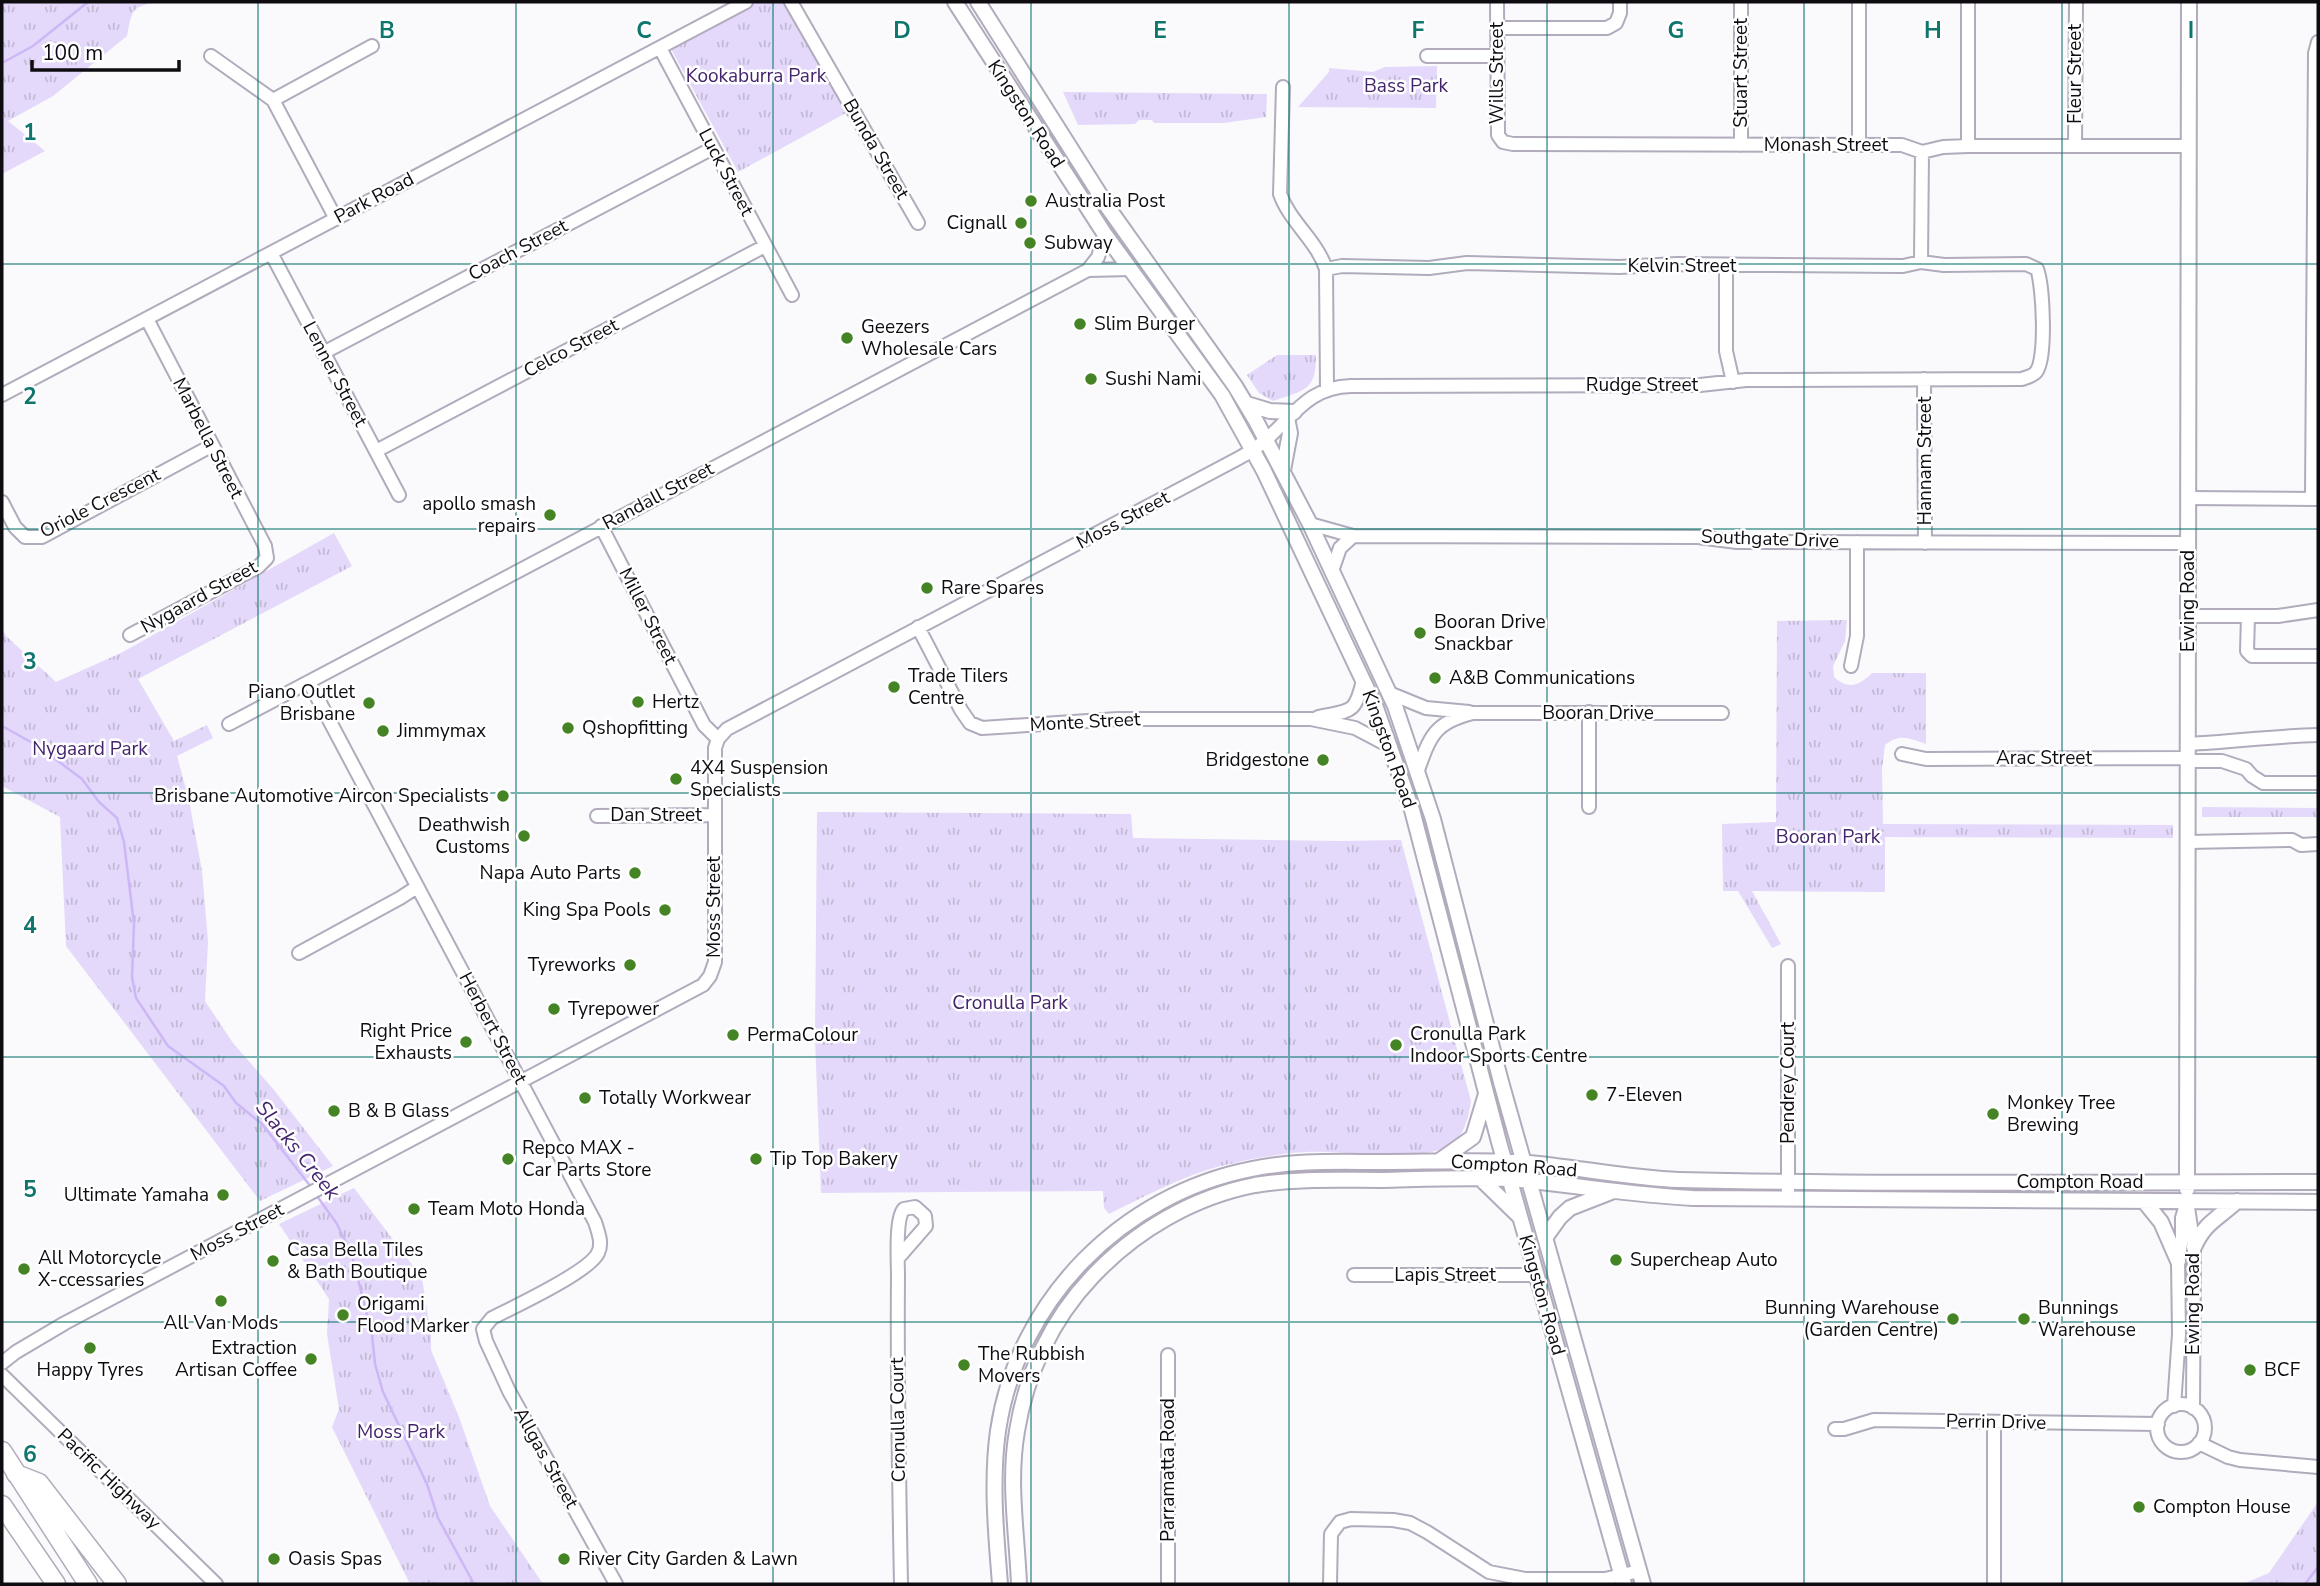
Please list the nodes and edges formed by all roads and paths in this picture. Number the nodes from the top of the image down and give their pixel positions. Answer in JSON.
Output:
{"nodes":[{"id":1,"x":746,"y":2,"type":"edge"},
{"id":2,"x":791,"y":2,"type":"edge"},
{"id":3,"x":955,"y":2,"type":"edge"},
{"id":4,"x":978,"y":2,"type":"edge"},
{"id":5,"x":1497,"y":2,"type":"edge"},
{"id":6,"x":1620,"y":2,"type":"edge"},
{"id":7,"x":1741,"y":2,"type":"edge"},
{"id":8,"x":1858,"y":2,"type":"edge"},
{"id":9,"x":1968,"y":2,"type":"edge"},
{"id":10,"x":2076,"y":2,"type":"edge"},
{"id":11,"x":2189,"y":2,"type":"edge"},
{"id":12,"x":1497,"y":28,"type":"junction"},
{"id":13,"x":2318,"y":42,"type":"edge"},
{"id":14,"x":372,"y":46,"type":"dead end"},
{"id":15,"x":660,"y":47,"type":"junction"},
{"id":16,"x":211,"y":56,"type":"dead end"},
{"id":17,"x":1427,"y":56,"type":"dead end"},
{"id":18,"x":1497,"y":56,"type":"junction"},
{"id":19,"x":1283,"y":87,"type":"dead end"},
{"id":20,"x":273,"y":100,"type":"junction"},
{"id":21,"x":1503,"y":142,"type":"joint"},
{"id":22,"x":1741,"y":145,"type":"junction"},
{"id":23,"x":1858,"y":145,"type":"junction"},
{"id":24,"x":1968,"y":146,"type":"junction"},
{"id":25,"x":2075,"y":146,"type":"junction"},
{"id":26,"x":2189,"y":146,"type":"junction"},
{"id":27,"x":713,"y":148,"type":"junction"},
{"id":28,"x":1922,"y":152,"type":"junction"},
{"id":29,"x":336,"y":219,"type":"junction"},
{"id":30,"x":918,"y":223,"type":"dead end"},
{"id":31,"x":1105,"y":234,"type":"junction"},
{"id":32,"x":765,"y":246,"type":"junction"},
{"id":33,"x":271,"y":253,"type":"junction"},
{"id":34,"x":1921,"y":262,"type":"junction"},
{"id":35,"x":1726,"y":266,"type":"junction"},
{"id":36,"x":1131,"y":269,"type":"junction"},
{"id":37,"x":1326,"y":269,"type":"junction"},
{"id":38,"x":1088,"y":271,"type":"junction"},
{"id":39,"x":792,"y":295,"type":"dead end"},
{"id":40,"x":147,"y":319,"type":"junction"},
{"id":41,"x":323,"y":353,"type":"junction"},
{"id":42,"x":2035,"y":374,"type":"joint"},
{"id":43,"x":1924,"y":379,"type":"junction"},
{"id":44,"x":1732,"y":382,"type":"junction"},
{"id":45,"x":1326,"y":389,"type":"junction"},
{"id":46,"x":2,"y":395,"type":"edge"},
{"id":47,"x":1247,"y":404,"type":"junction"},
{"id":48,"x":1290,"y":415,"type":"junction"},
{"id":49,"x":1267,"y":439,"type":"junction"},
{"id":50,"x":211,"y":446,"type":"junction"},
{"id":51,"x":1253,"y":450,"type":"junction"},
{"id":52,"x":376,"y":451,"type":"junction"},
{"id":53,"x":1283,"y":470,"type":"junction"},
{"id":54,"x":399,"y":495,"type":"dead end"},
{"id":55,"x":2188,"y":498,"type":"junction"},
{"id":56,"x":2315,"y":499,"type":"edge"},
{"id":57,"x":2,"y":502,"type":"edge"},
{"id":58,"x":1310,"y":524,"type":"junction"},
{"id":59,"x":601,"y":526,"type":"junction"},
{"id":60,"x":1353,"y":536,"type":"junction"},
{"id":61,"x":1857,"y":542,"type":"junction"},
{"id":62,"x":1925,"y":543,"type":"junction"},
{"id":63,"x":2188,"y":543,"type":"junction"},
{"id":64,"x":267,"y":558,"type":"joint"},
{"id":65,"x":1332,"y":571,"type":"junction"},
{"id":66,"x":2318,"y":610,"type":"edge"},
{"id":67,"x":2188,"y":616,"type":"junction"},
{"id":68,"x":2248,"y":616,"type":"junction"},
{"id":69,"x":918,"y":627,"type":"junction"},
{"id":70,"x":130,"y":635,"type":"dead end"},
{"id":71,"x":2318,"y":656,"type":"edge"},
{"id":72,"x":1850,"y":666,"type":"dead end"},
{"id":73,"x":1363,"y":680,"type":"junction"},
{"id":74,"x":309,"y":682,"type":"junction"},
{"id":75,"x":1389,"y":693,"type":"junction"},
{"id":76,"x":1589,"y":712,"type":"junction"},
{"id":77,"x":1473,"y":713,"type":"junction"},
{"id":78,"x":1722,"y":713,"type":"dead end"},
{"id":79,"x":1311,"y":719,"type":"junction"},
{"id":80,"x":229,"y":724,"type":"dead end"},
{"id":81,"x":2318,"y":735,"type":"edge"},
{"id":82,"x":719,"y":739,"type":"junction"},
{"id":83,"x":1391,"y":747,"type":"junction"},
{"id":84,"x":1902,"y":754,"type":"dead end"},
{"id":85,"x":2188,"y":754,"type":"junction"},
{"id":86,"x":1418,"y":770,"type":"junction"},
{"id":87,"x":2318,"y":783,"type":"edge"},
{"id":88,"x":1589,"y":807,"type":"dead end"},
{"id":89,"x":714,"y":815,"type":"junction"},
{"id":90,"x":597,"y":816,"type":"dead end"},
{"id":91,"x":2188,"y":842,"type":"junction"},
{"id":92,"x":2318,"y":844,"type":"edge"},
{"id":93,"x":417,"y":887,"type":"junction"},
{"id":94,"x":299,"y":953,"type":"dead end"},
{"id":95,"x":1788,"y":966,"type":"dead end"},
{"id":96,"x":521,"y":1081,"type":"junction"},
{"id":97,"x":1486,"y":1094,"type":"junction"},
{"id":98,"x":1439,"y":1161,"type":"junction"},
{"id":99,"x":1505,"y":1162,"type":"junction"},
{"id":100,"x":1524,"y":1163,"type":"junction"},
{"id":101,"x":1482,"y":1179,"type":"junction"},
{"id":102,"x":1510,"y":1180,"type":"junction"},
{"id":103,"x":1788,"y":1181,"type":"junction"},
{"id":104,"x":1529,"y":1182,"type":"junction"},
{"id":105,"x":2187,"y":1182,"type":"junction"},
{"id":106,"x":2318,"y":1182,"type":"edge"},
{"id":107,"x":1612,"y":1192,"type":"junction"},
{"id":108,"x":1788,"y":1199,"type":"junction"},
{"id":109,"x":2144,"y":1201,"type":"junction"},
{"id":110,"x":2188,"y":1201,"type":"junction"},
{"id":111,"x":2237,"y":1201,"type":"junction"},
{"id":112,"x":2318,"y":1202,"type":"edge"},
{"id":113,"x":1520,"y":1217,"type":"junction"},
{"id":114,"x":1545,"y":1238,"type":"junction"},
{"id":115,"x":2194,"y":1247,"type":"junction"},
{"id":116,"x":898,"y":1257,"type":"dead end"},
{"id":117,"x":2178,"y":1261,"type":"junction"},
{"id":118,"x":1354,"y":1275,"type":"dead end"},
{"id":119,"x":1536,"y":1275,"type":"junction"},
{"id":120,"x":483,"y":1329,"type":"joint"},
{"id":121,"x":1168,"y":1355,"type":"dead end"},
{"id":122,"x":2,"y":1363,"type":"edge"},
{"id":123,"x":2,"y":1375,"type":"edge"},
{"id":124,"x":2174,"y":1406,"type":"junction"},
{"id":125,"x":2193,"y":1408,"type":"junction"},
{"id":126,"x":1994,"y":1422,"type":"junction"},
{"id":127,"x":2158,"y":1424,"type":"junction"},
{"id":128,"x":1835,"y":1429,"type":"dead end"},
{"id":129,"x":2199,"y":1443,"type":"junction"},
{"id":130,"x":2,"y":1451,"type":"edge"},
{"id":131,"x":2318,"y":1467,"type":"edge"},
{"id":132,"x":16,"y":1474,"type":"junction"},
{"id":133,"x":2,"y":1505,"type":"edge"},
{"id":134,"x":1641,"y":1578,"type":"edge"},
{"id":135,"x":1494,"y":1579,"type":"edge"},
{"id":136,"x":1623,"y":1580,"type":"edge"},
{"id":137,"x":1521,"y":1582,"type":"edge"},
{"id":138,"x":56,"y":1584,"type":"edge"},
{"id":139,"x":88,"y":1584,"type":"edge"},
{"id":140,"x":117,"y":1584,"type":"edge"},
{"id":141,"x":216,"y":1584,"type":"edge"},
{"id":142,"x":616,"y":1584,"type":"edge"},
{"id":143,"x":901,"y":1584,"type":"edge"},
{"id":144,"x":1000,"y":1584,"type":"edge"},
{"id":145,"x":1019,"y":1584,"type":"edge"},
{"id":146,"x":1168,"y":1584,"type":"edge"},
{"id":147,"x":1330,"y":1584,"type":"edge"},
{"id":148,"x":1994,"y":1584,"type":"edge"}],
"edges":[{"from":1,"to":15,"type":"street","name":"Park Road"},
{"from":2,"to":30,"type":"street","name":"Bunda Street"},
{"from":3,"to":31,"type":"main road","name":"Kingston Road"},
{"from":4,"to":47,"type":"main road","name":"Kingston Road"},
{"from":5,"to":12,"type":"street","name":"Wills Street"},
{"from":6,"to":12,"type":"street"},
{"from":7,"to":22,"type":"street","name":"Stuart Street"},
{"from":8,"to":23,"type":"street"},
{"from":9,"to":24,"type":"street"},
{"from":10,"to":25,"type":"street","name":"Fleur Street"},
{"from":11,"to":26,"type":"main road","name":"Ewing Road"},
{"from":12,"to":18,"type":"street","name":"Wills Street"},
{"from":13,"to":56,"type":"street"},
{"from":14,"to":20,"type":"street"},
{"from":15,"to":27,"type":"street","name":"Luck Street"},
{"from":15,"to":29,"type":"street","name":"Park Road"},
{"from":16,"to":20,"type":"street"},
{"from":17,"to":18,"type":"street"},
{"from":18,"to":21,"type":"street","name":"Wills Street"},
{"from":19,"to":37,"type":"street"},
{"from":20,"to":29,"type":"street"},
{"from":21,"to":22,"type":"street","name":"Monash Street"},
{"from":22,"to":23,"type":"street","name":"Monash Street"},
{"from":23,"to":28,"type":"street","name":"Monash Street"},
{"from":24,"to":25,"type":"street","name":"Monash Street"},
{"from":24,"to":28,"type":"street","name":"Monash Street"},
{"from":25,"to":26,"type":"street","name":"Monash Street"},
{"from":26,"to":55,"type":"main road","name":"Ewing Road"},
{"from":27,"to":32,"type":"street","name":"Luck Street"},
{"from":27,"to":41,"type":"street","name":"Coach Street"},
{"from":28,"to":34,"type":"street"},
{"from":29,"to":33,"type":"street","name":"Park Road"},
{"from":31,"to":36,"type":"main road","name":"Kingston Road"},
{"from":31,"to":38,"type":"street"},
{"from":32,"to":39,"type":"street","name":"Luck Street"},
{"from":32,"to":52,"type":"street","name":"Celco Street"},
{"from":33,"to":40,"type":"street","name":"Park Road"},
{"from":33,"to":41,"type":"street","name":"Lenner Street"},
{"from":34,"to":35,"type":"street","name":"Kelvin Street"},
{"from":34,"to":42,"type":"street","name":"Kelvin Street"},
{"from":35,"to":37,"type":"street","name":"Kelvin Street"},
{"from":35,"to":44,"type":"street"},
{"from":36,"to":38,"type":"street","name":"Randall Street"},
{"from":36,"to":51,"type":"main road","name":"Kingston Road"},
{"from":37,"to":45,"type":"street"},
{"from":38,"to":59,"type":"street","name":"Randall Street"},
{"from":40,"to":46,"type":"street","name":"Park Road"},
{"from":40,"to":50,"type":"street","name":"Marbella Street"},
{"from":41,"to":52,"type":"street","name":"Lenner Street"},
{"from":42,"to":43,"type":"street","name":"Rudge Street"},
{"from":43,"to":44,"type":"street","name":"Rudge Street"},
{"from":43,"to":62,"type":"street","name":"Hannam Street"},
{"from":44,"to":45,"type":"street","name":"Rudge Street"},
{"from":45,"to":48,"type":"street"},
{"from":47,"to":48,"type":"main road"},
{"from":47,"to":49,"type":"main road","name":"Kingston Road"},
{"from":48,"to":49,"type":"street"},
{"from":48,"to":53,"type":"main road"},
{"from":49,"to":51,"type":"street","name":"Moss Street"},
{"from":49,"to":53,"type":"main road","name":"Kingston Road"},
{"from":50,"to":57,"type":"street","name":"Oriole Crescent"},
{"from":50,"to":64,"type":"street","name":"Marbella Street"},
{"from":51,"to":69,"type":"street","name":"Moss Street"},
{"from":51,"to":73,"type":"main road","name":"Kingston Road"},
{"from":52,"to":54,"type":"street","name":"Lenner Street"},
{"from":53,"to":58,"type":"main road","name":"Kingston Road"},
{"from":55,"to":56,"type":"street"},
{"from":55,"to":63,"type":"main road","name":"Ewing Road"},
{"from":58,"to":60,"type":"street","name":"Southgate Drive"},
{"from":58,"to":65,"type":"main road","name":"Kingston Road"},
{"from":59,"to":74,"type":"street","name":"Randall Street"},
{"from":59,"to":82,"type":"street","name":"Miller Street"},
{"from":60,"to":61,"type":"street","name":"Southgate Drive"},
{"from":60,"to":65,"type":"street"},
{"from":61,"to":62,"type":"street","name":"Southgate Drive"},
{"from":61,"to":72,"type":"street"},
{"from":62,"to":63,"type":"street","name":"Southgate Drive"},
{"from":63,"to":67,"type":"main road","name":"Ewing Road"},
{"from":64,"to":70,"type":"street","name":"Nygaard Street"},
{"from":65,"to":75,"type":"main road","name":"Kingston Road"},
{"from":66,"to":68,"type":"street"},
{"from":67,"to":68,"type":"street"},
{"from":67,"to":85,"type":"main road","name":"Ewing Road"},
{"from":68,"to":71,"type":"street"},
{"from":69,"to":79,"type":"street","name":"Monte Street"},
{"from":69,"to":82,"type":"street","name":"Moss Street"},
{"from":73,"to":79,"type":"street","name":"Monte Street"},
{"from":73,"to":83,"type":"main road","name":"Kingston Road"},
{"from":74,"to":80,"type":"street","name":"Randall Street"},
{"from":74,"to":93,"type":"street","name":"Herbert Street"},
{"from":75,"to":77,"type":"street","name":"Booran Drive"},
{"from":75,"to":86,"type":"main road","name":"Kingston Road"},
{"from":76,"to":77,"type":"street","name":"Booran Drive"},
{"from":76,"to":78,"type":"street","name":"Booran Drive"},
{"from":76,"to":88,"type":"street"},
{"from":77,"to":86,"type":"street","name":"Booran Drive"},
{"from":79,"to":83,"type":"street","name":"Monte Street"},
{"from":81,"to":85,"type":"street"},
{"from":82,"to":89,"type":"street","name":"Moss Street"},
{"from":83,"to":97,"type":"main road","name":"Kingston Road"},
{"from":84,"to":85,"type":"street","name":"Arac Street"},
{"from":85,"to":87,"type":"street"},
{"from":85,"to":91,"type":"main road","name":"Ewing Road"},
{"from":86,"to":100,"type":"main road","name":"Kingston Road"},
{"from":89,"to":90,"type":"street","name":"Dan Street"},
{"from":89,"to":96,"type":"street","name":"Moss Street"},
{"from":91,"to":92,"type":"street"},
{"from":91,"to":105,"type":"main road","name":"Ewing Road"},
{"from":93,"to":94,"type":"street"},
{"from":93,"to":96,"type":"street","name":"Herbert Street"},
{"from":95,"to":103,"type":"street","name":"Pendrey Court"},
{"from":96,"to":120,"type":"street","name":"Herbert Street"},
{"from":96,"to":122,"type":"street","name":"Moss Street"},
{"from":97,"to":98,"type":"main road"},
{"from":97,"to":99,"type":"main road","name":"Kingston Road"},
{"from":98,"to":99,"type":"main road","name":"Compton Road"},
{"from":98,"to":144,"type":"main road","name":"Compton Road"},
{"from":99,"to":100,"type":"main road","name":"Compton Road"},
{"from":99,"to":102,"type":"main road","name":"Kingston Road"},
{"from":100,"to":103,"type":"main road","name":"Compton Road"},
{"from":100,"to":104,"type":"main road","name":"Kingston Road"},
{"from":101,"to":102,"type":"main road","name":"Compton Road"},
{"from":101,"to":113,"type":"main road"},
{"from":101,"to":145,"type":"main road","name":"Compton Road"},
{"from":102,"to":104,"type":"main road","name":"Compton Road"},
{"from":102,"to":113,"type":"main road","name":"Kingston Road"},
{"from":103,"to":105,"type":"main road","name":"Compton Road"},
{"from":103,"to":108,"type":"street","name":"Pendrey Court"},
{"from":104,"to":107,"type":"main road","name":"Compton Road"},
{"from":104,"to":114,"type":"main road","name":"Kingston Road"},
{"from":105,"to":106,"type":"main road","name":"Compton Road"},
{"from":105,"to":110,"type":"main road","name":"Ewing Road"},
{"from":107,"to":108,"type":"main road","name":"Compton Road"},
{"from":107,"to":114,"type":"main road"},
{"from":108,"to":109,"type":"main road","name":"Compton Road"},
{"from":109,"to":110,"type":"main road","name":"Compton Road"},
{"from":109,"to":117,"type":"main road"},
{"from":110,"to":111,"type":"main road","name":"Compton Road"},
{"from":110,"to":115,"type":"street","name":"Ewing Road"},
{"from":110,"to":117,"type":"street","name":"Ewing Road"},
{"from":111,"to":112,"type":"main road","name":"Compton Road"},
{"from":111,"to":115,"type":"main road"},
{"from":113,"to":119,"type":"main road","name":"Kingston Road"},
{"from":114,"to":134,"type":"main road","name":"Kingston Road"},
{"from":115,"to":125,"type":"street","name":"Ewing Road"},
{"from":116,"to":143,"type":"street","name":"Cronulla Court"},
{"from":117,"to":124,"type":"street","name":"Ewing Road"},
{"from":118,"to":119,"type":"street","name":"Lapis Street"},
{"from":119,"to":136,"type":"main road","name":"Kingston Road"},
{"from":120,"to":142,"type":"street","name":"Allgas Street"},
{"from":121,"to":146,"type":"street","name":"Parramatta Road"},
{"from":123,"to":141,"type":"street","name":"Pacific Highway"},
{"from":124,"to":125,"type":"street"},
{"from":124,"to":127,"type":"street"},
{"from":125,"to":129,"type":"street"},
{"from":126,"to":127,"type":"street","name":"Perrin Drive"},
{"from":126,"to":128,"type":"street","name":"Perrin Drive"},
{"from":126,"to":148,"type":"street"},
{"from":127,"to":129,"type":"street"},
{"from":129,"to":131,"type":"street"},
{"from":130,"to":132,"type":"highway"},
{"from":132,"to":139,"type":"highway"},
{"from":132,"to":140,"type":"highway"},
{"from":133,"to":138,"type":"highway"},
{"from":134,"to":136,"type":"street"},
{"from":135,"to":137,"type":"street"},
{"from":135,"to":147,"type":"street"},
{"from":136,"to":137,"type":"street"}]}
